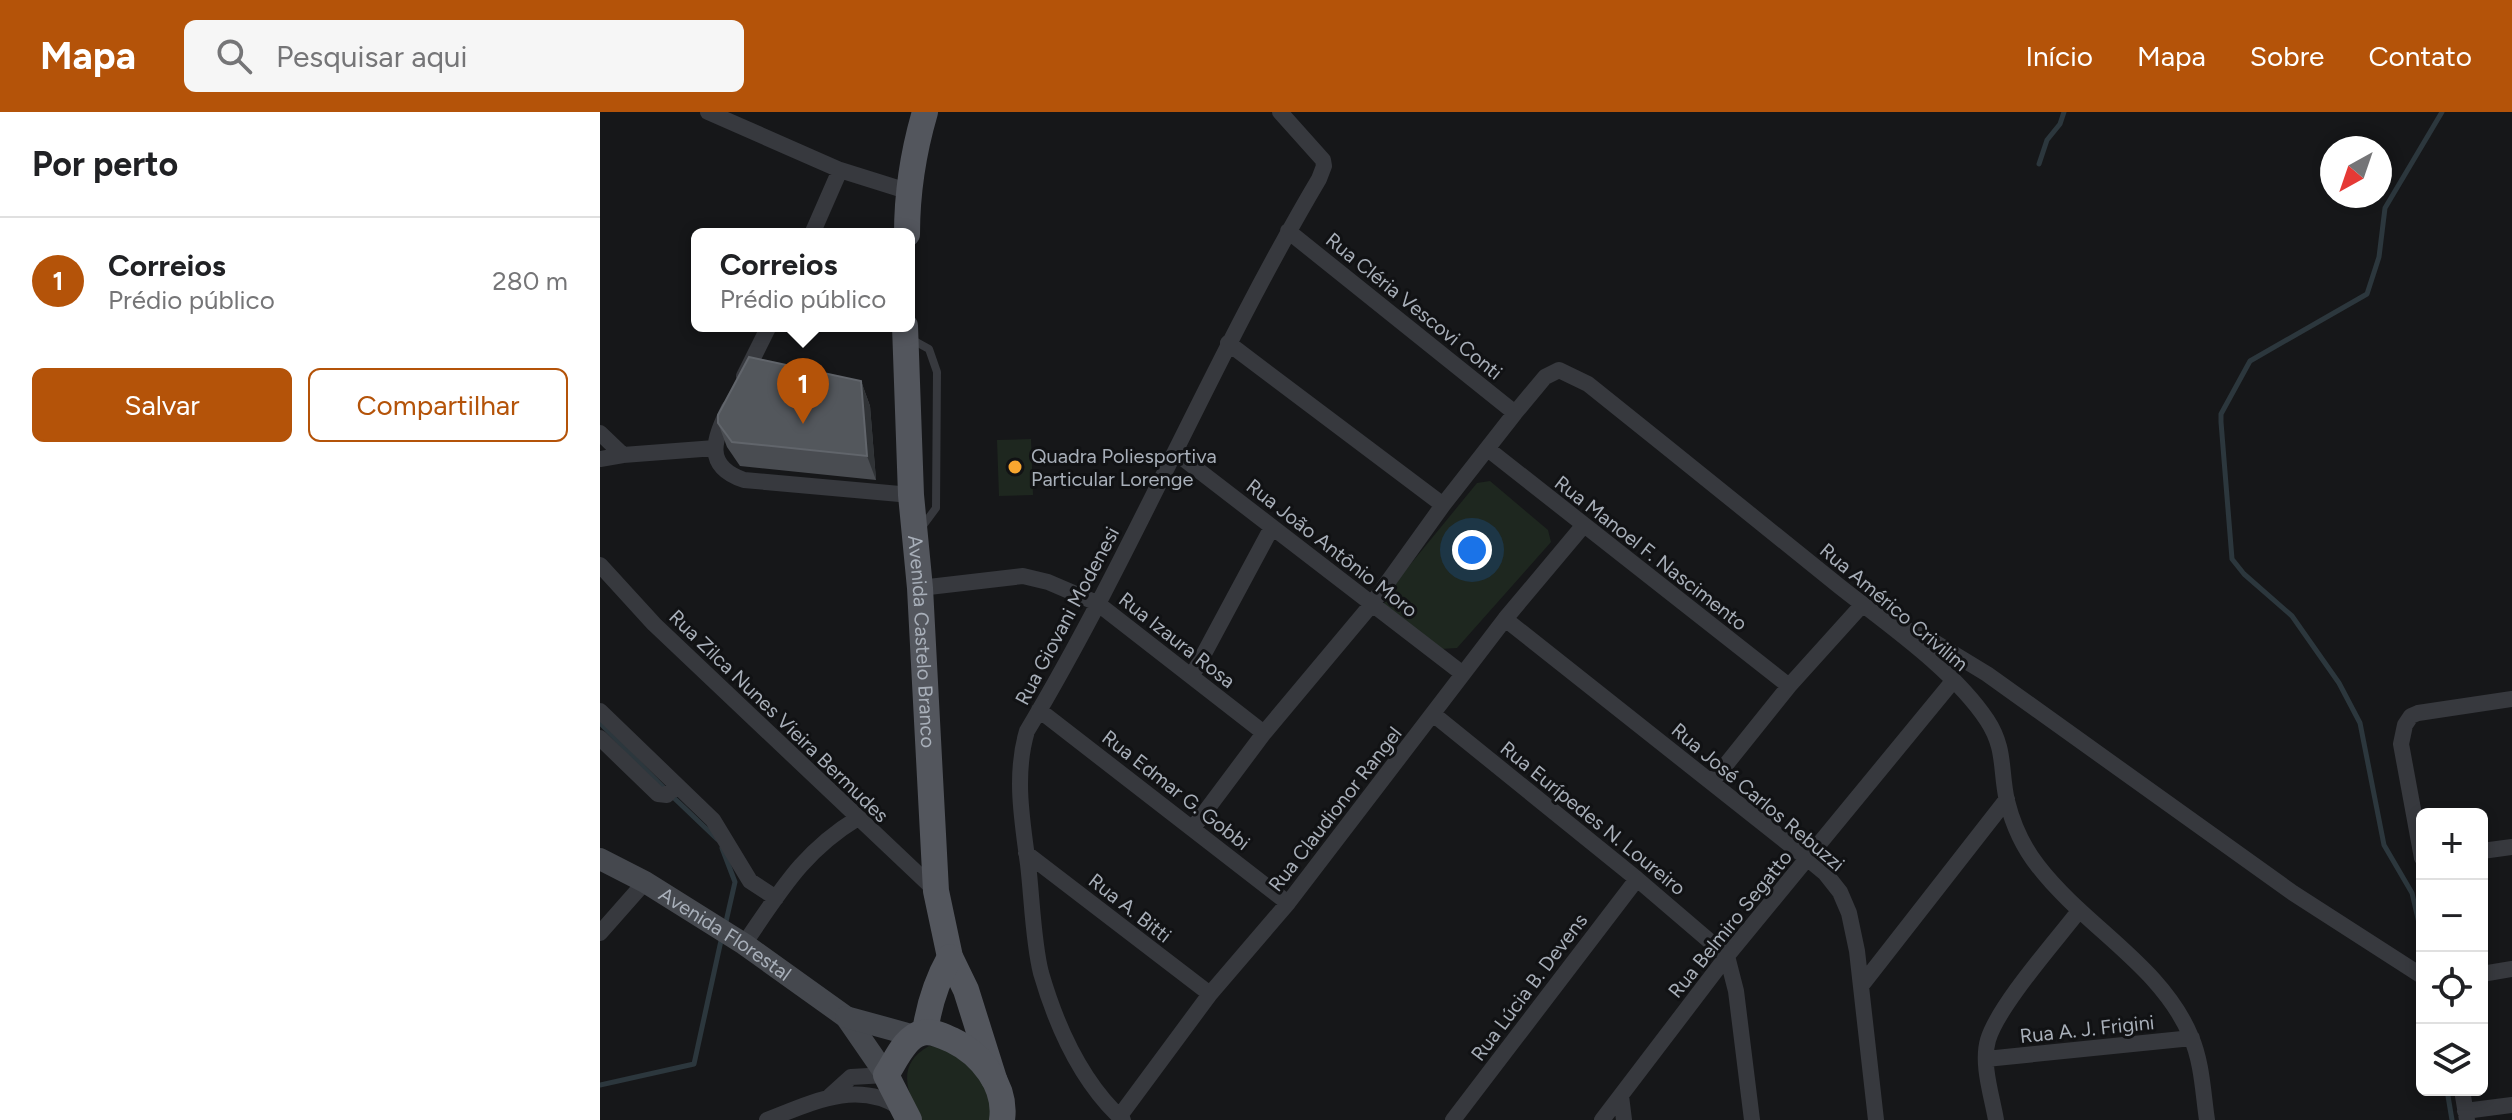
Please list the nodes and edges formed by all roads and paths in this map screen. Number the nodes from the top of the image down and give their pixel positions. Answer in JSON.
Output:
{"nodes":[{"id":1,"x":925,"y":112,"type":"edge"},
{"id":2,"x":1280,"y":112,"type":"edge"},
{"id":3,"x":715,"y":114,"type":"edge"},
{"id":4,"x":840,"y":170,"type":"junction"},
{"id":5,"x":907,"y":191,"type":"junction"},
{"id":6,"x":815,"y":228,"type":"edge"},
{"id":7,"x":907,"y":228,"type":"edge"},
{"id":8,"x":1288,"y":231,"type":"junction"},
{"id":9,"x":766,"y":332,"type":"edge"},
{"id":10,"x":905,"y":332,"type":"edge"},
{"id":11,"x":906,"y":332,"type":"edge"},
{"id":12,"x":1228,"y":343,"type":"junction"},
{"id":13,"x":1515,"y":413,"type":"junction"},
{"id":14,"x":600,"y":433,"type":"edge"},
{"id":15,"x":715,"y":448,"type":"junction"},
{"id":16,"x":1489,"y":450,"type":"junction"},
{"id":17,"x":1176,"y":453,"type":"junction"},
{"id":18,"x":623,"y":455,"type":"junction"},
{"id":19,"x":600,"y":459,"type":"edge"},
{"id":20,"x":911,"y":495,"type":"junction"},
{"id":21,"x":1443,"y":505,"type":"junction"},
{"id":22,"x":1583,"y":526,"type":"junction"},
{"id":23,"x":1272,"y":527,"type":"junction"},
{"id":24,"x":915,"y":534,"type":"junction"},
{"id":25,"x":600,"y":565,"type":"edge"},
{"id":26,"x":920,"y":588,"type":"junction"},
{"id":27,"x":1097,"y":603,"type":"junction"},
{"id":28,"x":1372,"y":604,"type":"junction"},
{"id":29,"x":1863,"y":604,"type":"junction"},
{"id":30,"x":1505,"y":619,"type":"junction"},
{"id":31,"x":1886,"y":622,"type":"junction"},
{"id":32,"x":1463,"y":674,"type":"junction"},
{"id":33,"x":1192,"y":676,"type":"junction"},
{"id":34,"x":1953,"y":681,"type":"junction"},
{"id":35,"x":1789,"y":686,"type":"junction"},
{"id":36,"x":2512,"y":699,"type":"edge"},
{"id":37,"x":1039,"y":710,"type":"junction"},
{"id":38,"x":600,"y":711,"type":"edge"},
{"id":39,"x":1433,"y":714,"type":"junction"},
{"id":40,"x":1264,"y":733,"type":"junction"},
{"id":41,"x":600,"y":738,"type":"edge"},
{"id":42,"x":1712,"y":782,"type":"junction"},
{"id":43,"x":676,"y":785,"type":"junction"},
{"id":44,"x":2007,"y":799,"type":"junction"},
{"id":45,"x":858,"y":818,"type":"junction"},
{"id":46,"x":2416,"y":825,"type":"edge"},
{"id":47,"x":1193,"y":828,"type":"junction"},
{"id":48,"x":2512,"y":847,"type":"edge"},
{"id":49,"x":2488,"y":850,"type":"edge"},
{"id":50,"x":1026,"y":853,"type":"junction"},
{"id":51,"x":600,"y":859,"type":"edge"},
{"id":52,"x":1808,"y":859,"type":"junction"},
{"id":53,"x":1637,"y":879,"type":"junction"},
{"id":54,"x":645,"y":882,"type":"junction"},
{"id":55,"x":936,"y":891,"type":"junction"},
{"id":56,"x":776,"y":898,"type":"junction"},
{"id":57,"x":1288,"y":903,"type":"junction"},
{"id":58,"x":2078,"y":912,"type":"junction"},
{"id":59,"x":600,"y":933,"type":"edge"},
{"id":60,"x":744,"y":944,"type":"junction"},
{"id":61,"x":1727,"y":956,"type":"junction"},
{"id":62,"x":950,"y":957,"type":"junction"},
{"id":63,"x":2512,"y":969,"type":"edge"},
{"id":64,"x":2416,"y":972,"type":"edge"},
{"id":65,"x":2488,"y":973,"type":"edge"},
{"id":66,"x":1861,"y":986,"type":"junction"},
{"id":67,"x":1210,"y":994,"type":"junction"},
{"id":68,"x":846,"y":1017,"type":"junction"},
{"id":69,"x":920,"y":1034,"type":"junction"},
{"id":70,"x":2192,"y":1038,"type":"junction"},
{"id":71,"x":1986,"y":1059,"type":"junction"},
{"id":72,"x":886,"y":1075,"type":"junction"},
{"id":73,"x":1621,"y":1096,"type":"junction"},
{"id":74,"x":2463,"y":1096,"type":"edge"},
{"id":75,"x":824,"y":1099,"type":"junction"},
{"id":76,"x":999,"y":1099,"type":"edge"},
{"id":77,"x":2512,"y":1105,"type":"edge"},
{"id":78,"x":905,"y":1114,"type":"edge"},
{"id":79,"x":2466,"y":1116,"type":"edge"},
{"id":80,"x":1121,"y":1118,"type":"edge"},
{"id":81,"x":767,"y":1120,"type":"edge"},
{"id":82,"x":815,"y":1120,"type":"edge"},
{"id":83,"x":1016,"y":1120,"type":"edge"},
{"id":84,"x":1453,"y":1120,"type":"edge"},
{"id":85,"x":1602,"y":1120,"type":"edge"},
{"id":86,"x":1624,"y":1120,"type":"edge"},
{"id":87,"x":1752,"y":1120,"type":"edge"},
{"id":88,"x":1876,"y":1120,"type":"edge"},
{"id":89,"x":1996,"y":1120,"type":"edge"},
{"id":90,"x":2207,"y":1120,"type":"edge"}],
"edges":[{"from":1,"to":5,"type":"main road"},
{"from":2,"to":8,"type":"street","name":"Rua Giovani Modenesi"},
{"from":3,"to":4,"type":"street"},
{"from":4,"to":5,"type":"street"},
{"from":4,"to":6,"type":"street"},
{"from":5,"to":7,"type":"main road"},
{"from":8,"to":12,"type":"street","name":"Rua Giovani Modenesi"},
{"from":8,"to":13,"type":"street","name":"Rua Cléria Vescovi Conti"},
{"from":9,"to":15,"type":"street"},
{"from":10,"to":20,"type":"main road","name":"Avenida Castelo Branco"},
{"from":11,"to":24,"type":"lane"},
{"from":12,"to":17,"type":"street","name":"Rua Giovani Modenesi"},
{"from":12,"to":21,"type":"street"},
{"from":13,"to":16,"type":"street"},
{"from":13,"to":29,"type":"street","name":"Rua Américo Crivilim"},
{"from":14,"to":18,"type":"street"},
{"from":15,"to":18,"type":"street"},
{"from":15,"to":20,"type":"street"},
{"from":16,"to":21,"type":"street"},
{"from":16,"to":22,"type":"street","name":"Rua Manoel F. Nascimento"},
{"from":17,"to":23,"type":"street","name":"Rua João Antônio Moro"},
{"from":17,"to":27,"type":"street","name":"Rua Giovani Modenesi"},
{"from":18,"to":19,"type":"street"},
{"from":20,"to":24,"type":"main road","name":"Avenida Castelo Branco"},
{"from":21,"to":28,"type":"street"},
{"from":22,"to":30,"type":"street","name":"Rua Claudionor Rangel"},
{"from":22,"to":35,"type":"street","name":"Rua Manoel F. Nascimento"},
{"from":23,"to":28,"type":"street","name":"Rua João Antônio Moro"},
{"from":23,"to":33,"type":"street"},
{"from":24,"to":26,"type":"main road","name":"Avenida Castelo Branco"},
{"from":25,"to":45,"type":"street","name":"Rua Zilca Nunes Vieira Bermudes"},
{"from":26,"to":27,"type":"street","name":"Rua Izaura Rosa"},
{"from":26,"to":55,"type":"main road","name":"Avenida Castelo Branco"},
{"from":27,"to":33,"type":"street","name":"Rua Izaura Rosa"},
{"from":27,"to":37,"type":"street","name":"Rua Giovani Modenesi"},
{"from":28,"to":32,"type":"street","name":"Rua João Antônio Moro"},
{"from":28,"to":40,"type":"street"},
{"from":29,"to":31,"type":"street","name":"Rua Américo Crivilim"},
{"from":29,"to":35,"type":"street"},
{"from":30,"to":32,"type":"street","name":"Rua Claudionor Rangel"},
{"from":30,"to":42,"type":"street","name":"Rua José Carlos Rebuzzi"},
{"from":31,"to":34,"type":"street","name":"Rua Américo Crivilim"},
{"from":31,"to":64,"type":"street"},
{"from":32,"to":39,"type":"street","name":"Rua Claudionor Rangel"},
{"from":33,"to":40,"type":"street","name":"Rua Izaura Rosa"},
{"from":34,"to":44,"type":"street","name":"Rua Américo Crivilim"},
{"from":34,"to":52,"type":"street","name":"Rua Belmiro Segatto"},
{"from":35,"to":42,"type":"street"},
{"from":36,"to":46,"type":"street"},
{"from":37,"to":47,"type":"street","name":"Rua Edmar G. Gobbi"},
{"from":37,"to":50,"type":"street","name":"Rua Giovani Modenesi"},
{"from":38,"to":43,"type":"street"},
{"from":39,"to":53,"type":"street","name":"Rua Eurípedes N. Loureiro"},
{"from":39,"to":57,"type":"street","name":"Rua Claudionor Rangel"},
{"from":40,"to":47,"type":"street"},
{"from":41,"to":43,"type":"street"},
{"from":42,"to":52,"type":"street","name":"Rua José Carlos Rebuzzi"},
{"from":43,"to":56,"type":"street"},
{"from":44,"to":58,"type":"street","name":"Rua Américo Crivilim"},
{"from":44,"to":66,"type":"street"},
{"from":45,"to":55,"type":"street","name":"Rua Zilca Nunes Vieira Bermudes"},
{"from":45,"to":56,"type":"street"},
{"from":47,"to":57,"type":"street","name":"Rua Edmar G. Gobbi"},
{"from":48,"to":49,"type":"street"},
{"from":50,"to":67,"type":"street","name":"Rua A. Bitti"},
{"from":50,"to":80,"type":"street","name":"Rua Giovani Modenesi"},
{"from":51,"to":54,"type":"main road","name":"Avenida Florestal"},
{"from":52,"to":61,"type":"street","name":"Rua Belmiro Segatto"},
{"from":52,"to":66,"type":"street","name":"Rua José Carlos Rebuzzi"},
{"from":53,"to":61,"type":"street","name":"Rua Eurípedes N. Loureiro"},
{"from":53,"to":84,"type":"street","name":"Rua Lúcia B. Devens"},
{"from":54,"to":59,"type":"street"},
{"from":54,"to":60,"type":"main road","name":"Avenida Florestal"},
{"from":55,"to":62,"type":"main road","name":"Avenida Castelo Branco"},
{"from":56,"to":60,"type":"street"},
{"from":57,"to":67,"type":"street","name":"Rua Claudionor Rangel"},
{"from":58,"to":70,"type":"street","name":"Rua Américo Crivilim"},
{"from":58,"to":71,"type":"street"},
{"from":60,"to":68,"type":"main road","name":"Avenida Florestal"},
{"from":61,"to":73,"type":"street","name":"Rua Belmiro Segatto"},
{"from":61,"to":87,"type":"street"},
{"from":62,"to":69,"type":"main road"},
{"from":62,"to":76,"type":"main road","name":"Avenida Castelo Branco"},
{"from":63,"to":65,"type":"street"},
{"from":66,"to":88,"type":"street","name":"Rua José Carlos Rebuzzi"},
{"from":67,"to":80,"type":"street","name":"Rua Claudionor Rangel"},
{"from":68,"to":69,"type":"main road","name":"Avenida Florestal"},
{"from":68,"to":72,"type":"main road","name":"Avenida Florestal"},
{"from":69,"to":72,"type":"main road"},
{"from":69,"to":76,"type":"main road"},
{"from":70,"to":71,"type":"street","name":"Rua A. J. Frigini"},
{"from":70,"to":90,"type":"street","name":"Rua Américo Crivilim"},
{"from":71,"to":89,"type":"street"},
{"from":72,"to":75,"type":"street"},
{"from":72,"to":78,"type":"main road"},
{"from":73,"to":85,"type":"street","name":"Rua Belmiro Segatto"},
{"from":73,"to":86,"type":"street"},
{"from":74,"to":79,"type":"street"},
{"from":75,"to":78,"type":"street"},
{"from":75,"to":81,"type":"street"},
{"from":75,"to":82,"type":"street"},
{"from":76,"to":83,"type":"main road","name":"Avenida Castelo Branco"},
{"from":77,"to":79,"type":"street"}]}
